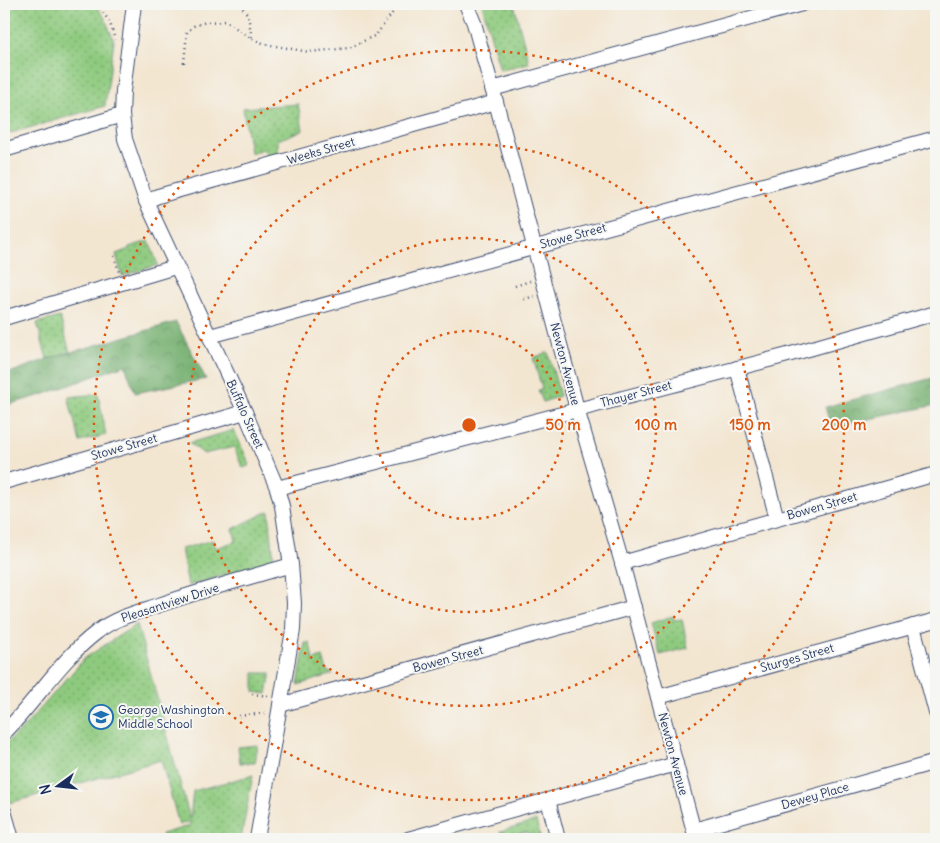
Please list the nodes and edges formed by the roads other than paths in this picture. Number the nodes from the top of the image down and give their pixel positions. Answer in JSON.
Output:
{"nodes":[{"id":1,"x":134,"y":4,"type":"edge"},
{"id":2,"x":466,"y":4,"type":"edge"},
{"id":3,"x":802,"y":4,"type":"edge"},
{"id":4,"x":494,"y":96,"type":"junction"},
{"id":5,"x":122,"y":115,"type":"junction"},
{"id":6,"x":936,"y":138,"type":"edge"},
{"id":7,"x":4,"y":150,"type":"edge"},
{"id":8,"x":146,"y":201,"type":"junction"},
{"id":9,"x":533,"y":247,"type":"junction"},
{"id":10,"x":175,"y":267,"type":"junction"},
{"id":11,"x":936,"y":313,"type":"edge"},
{"id":12,"x":4,"y":318,"type":"edge"},
{"id":13,"x":210,"y":336,"type":"junction"},
{"id":14,"x":737,"y":368,"type":"junction"},
{"id":15,"x":577,"y":409,"type":"junction"},
{"id":16,"x":245,"y":412,"type":"junction"},
{"id":17,"x":936,"y":474,"type":"edge"},
{"id":18,"x":4,"y":482,"type":"edge"},
{"id":19,"x":277,"y":488,"type":"junction"},
{"id":20,"x":777,"y":519,"type":"junction"},
{"id":21,"x":622,"y":563,"type":"junction"},
{"id":22,"x":291,"y":565,"type":"junction"},
{"id":23,"x":634,"y":608,"type":"junction"},
{"id":24,"x":936,"y":620,"type":"edge"},
{"id":25,"x":913,"y":626,"type":"junction"},
{"id":26,"x":658,"y":697,"type":"junction"},
{"id":27,"x":280,"y":706,"type":"junction"},
{"id":28,"x":936,"y":713,"type":"edge"},
{"id":29,"x":4,"y":733,"type":"edge"},
{"id":30,"x":936,"y":762,"type":"edge"},
{"id":31,"x":676,"y":764,"type":"junction"},
{"id":32,"x":548,"y":800,"type":"junction"},
{"id":33,"x":4,"y":811,"type":"edge"},
{"id":34,"x":695,"y":835,"type":"edge"},
{"id":35,"x":417,"y":838,"type":"edge"},
{"id":36,"x":12,"y":839,"type":"edge"},
{"id":37,"x":257,"y":839,"type":"edge"},
{"id":38,"x":558,"y":839,"type":"edge"}],
"edges":[{"from":1,"to":5,"type":"street","name":"Buffalo Street"},
{"from":2,"to":4,"type":"street","name":"Newton Avenue"},
{"from":3,"to":4,"type":"street","name":"Weeks Street"},
{"from":4,"to":8,"type":"street","name":"Weeks Street"},
{"from":4,"to":9,"type":"street","name":"Newton Avenue"},
{"from":5,"to":7,"type":"street"},
{"from":5,"to":8,"type":"street","name":"Buffalo Street"},
{"from":6,"to":9,"type":"street","name":"Stowe Street"},
{"from":8,"to":10,"type":"street","name":"Buffalo Street"},
{"from":9,"to":13,"type":"street","name":"Stowe Street"},
{"from":9,"to":15,"type":"street","name":"Newton Avenue"},
{"from":10,"to":12,"type":"street"},
{"from":10,"to":13,"type":"street","name":"Buffalo Street"},
{"from":11,"to":14,"type":"street","name":"Thayer Street"},
{"from":13,"to":16,"type":"street","name":"Buffalo Street"},
{"from":14,"to":15,"type":"street","name":"Thayer Street"},
{"from":14,"to":20,"type":"street"},
{"from":15,"to":19,"type":"street","name":"Thayer Street"},
{"from":15,"to":21,"type":"street","name":"Newton Avenue"},
{"from":16,"to":18,"type":"street","name":"Stowe Street"},
{"from":16,"to":19,"type":"street","name":"Buffalo Street"},
{"from":17,"to":20,"type":"street","name":"Bowen Street"},
{"from":19,"to":22,"type":"street","name":"Buffalo Street"},
{"from":20,"to":21,"type":"street","name":"Bowen Street"},
{"from":21,"to":23,"type":"street","name":"Newton Avenue"},
{"from":22,"to":27,"type":"street","name":"Buffalo Street"},
{"from":22,"to":29,"type":"street","name":"Pleasantview Drive"},
{"from":23,"to":26,"type":"street","name":"Newton Avenue"},
{"from":23,"to":27,"type":"street","name":"Bowen Street"},
{"from":24,"to":25,"type":"street","name":"Sturges Street"},
{"from":25,"to":26,"type":"street","name":"Sturges Street"},
{"from":25,"to":28,"type":"street"},
{"from":26,"to":31,"type":"street","name":"Newton Avenue"},
{"from":27,"to":37,"type":"street","name":"Buffalo Street"},
{"from":30,"to":34,"type":"street","name":"Dewey Place"},
{"from":31,"to":32,"type":"street"},
{"from":31,"to":34,"type":"street","name":"Newton Avenue"},
{"from":32,"to":35,"type":"street"},
{"from":32,"to":38,"type":"street"},
{"from":33,"to":36,"type":"street"}]}
